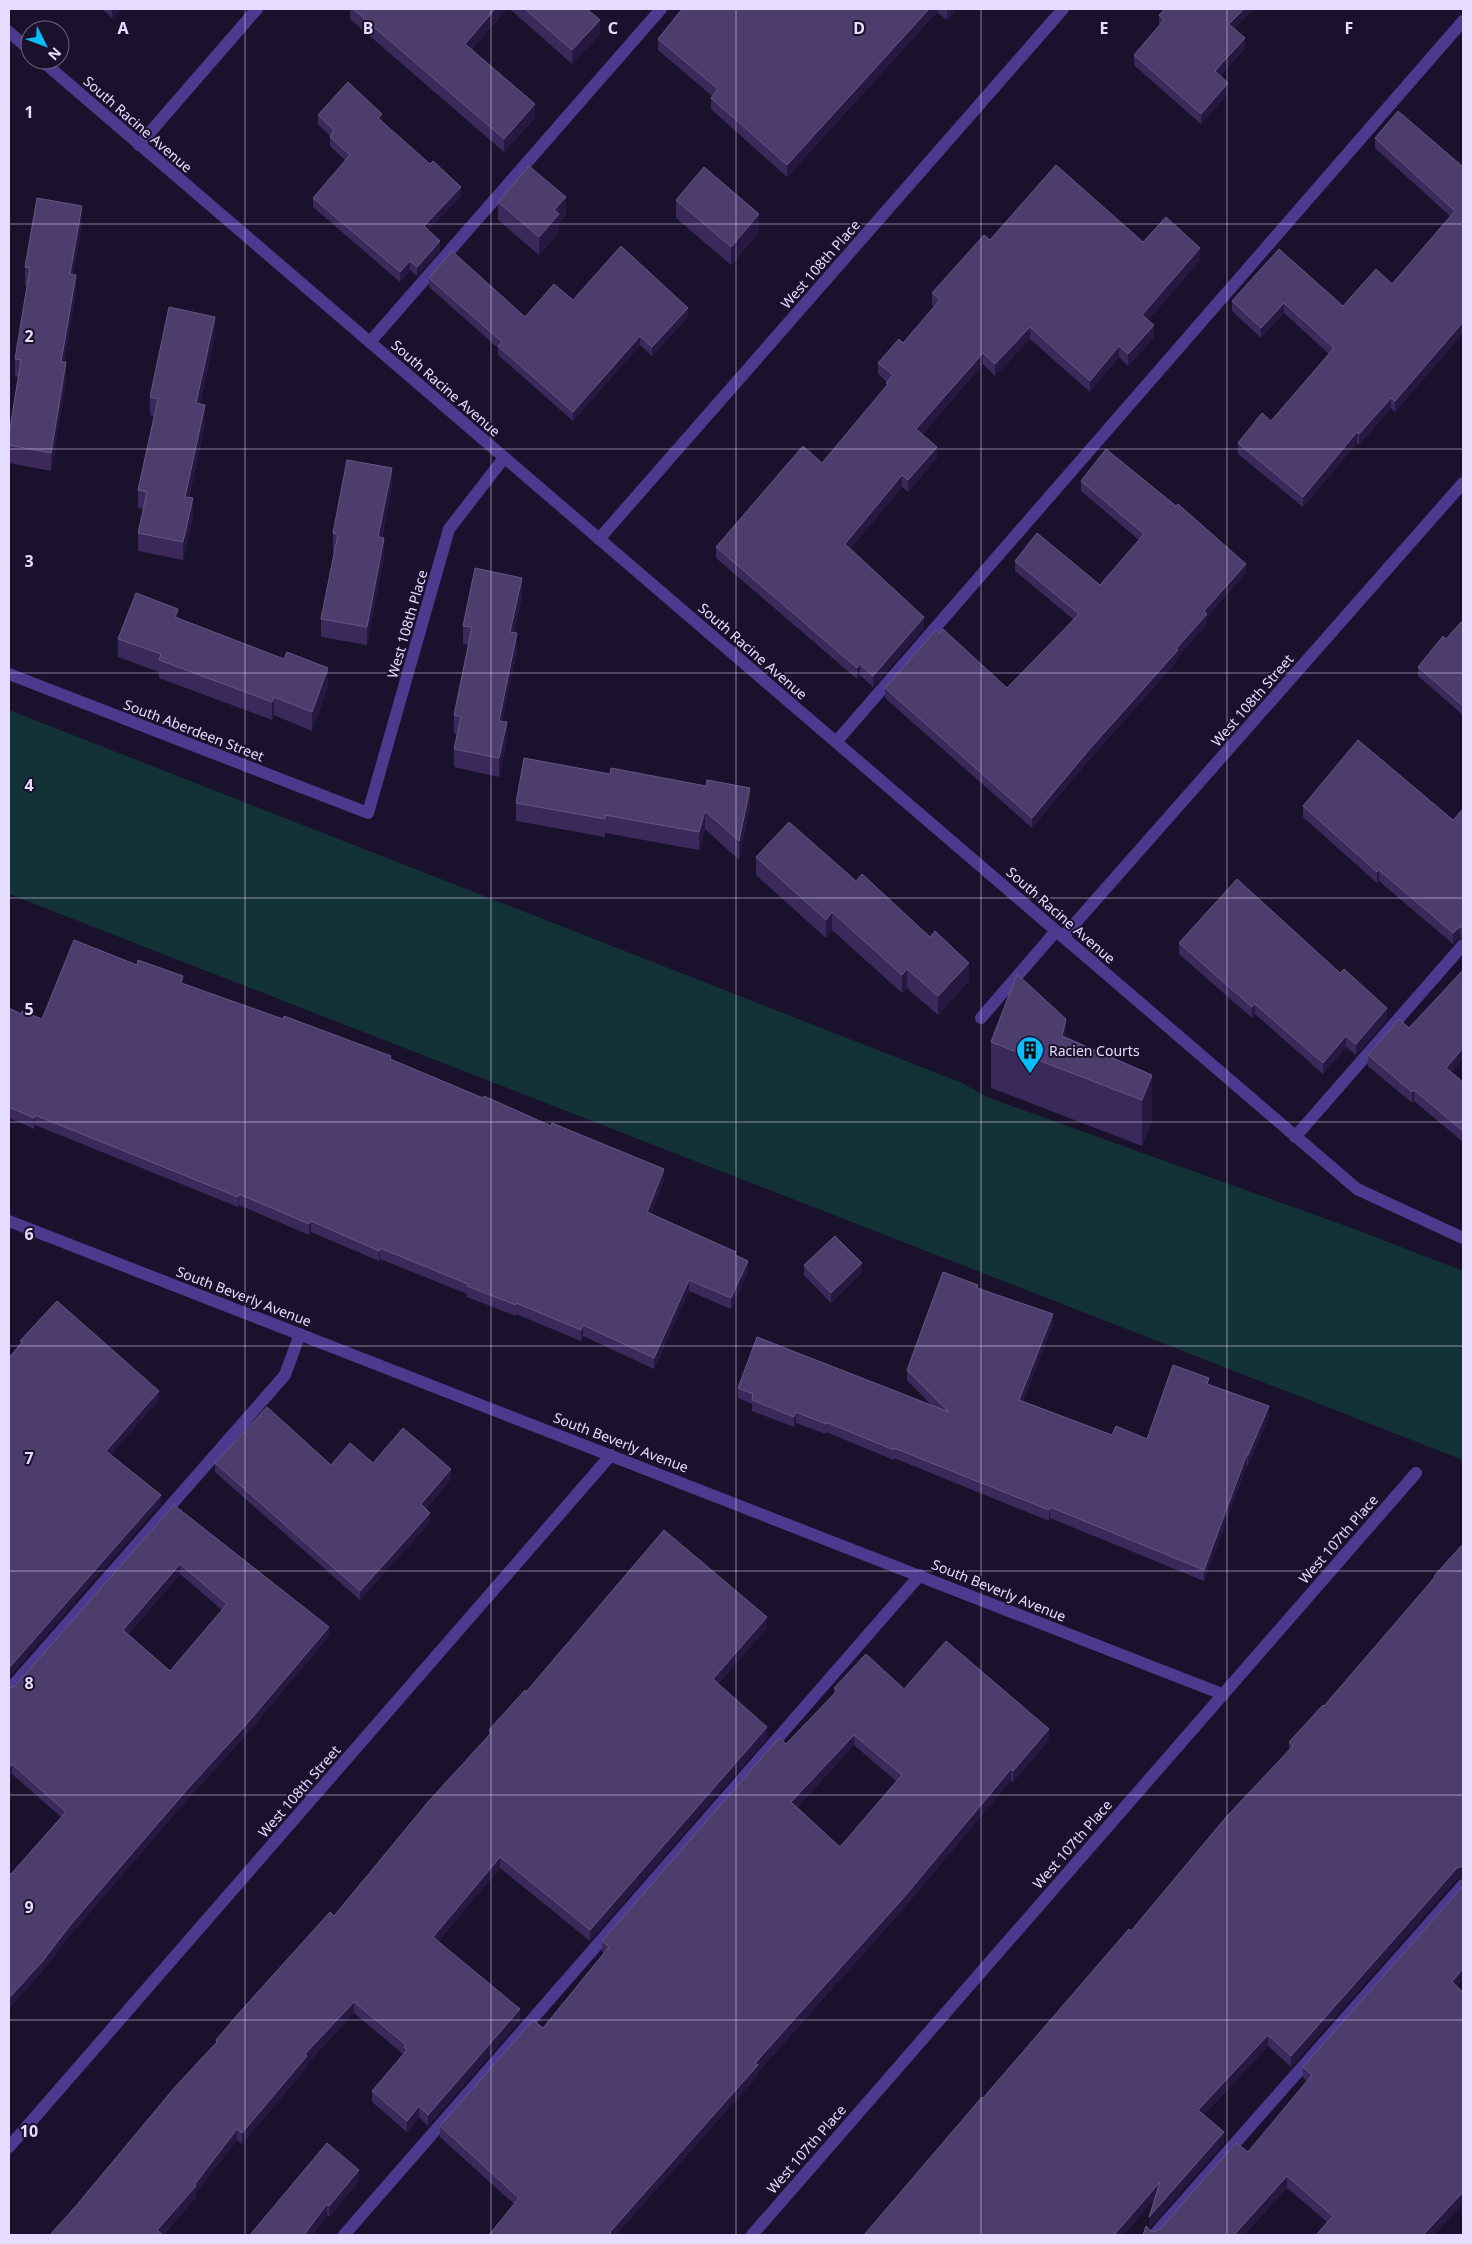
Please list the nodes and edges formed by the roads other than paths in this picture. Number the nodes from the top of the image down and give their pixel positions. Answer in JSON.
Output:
{"nodes":[{"id":1,"x":257,"y":9,"type":"edge"},
{"id":2,"x":660,"y":9,"type":"edge"},
{"id":3,"x":1063,"y":9,"type":"edge"},
{"id":4,"x":1463,"y":21,"type":"edge"},
{"id":5,"x":9,"y":32,"type":"edge"},
{"id":6,"x":20,"y":41,"type":"edge"},
{"id":7,"x":53,"y":70,"type":"edge"},
{"id":8,"x":139,"y":145,"type":"junction"},
{"id":9,"x":370,"y":342,"type":"junction"},
{"id":10,"x":504,"y":458,"type":"junction"},
{"id":11,"x":1463,"y":482,"type":"edge"},
{"id":12,"x":599,"y":539,"type":"junction"},
{"id":13,"x":9,"y":674,"type":"edge"},
{"id":14,"x":836,"y":742,"type":"junction"},
{"id":15,"x":368,"y":813,"type":"joint"},
{"id":16,"x":1060,"y":934,"type":"junction"},
{"id":17,"x":1463,"y":944,"type":"edge"},
{"id":18,"x":981,"y":1018,"type":"dead end"},
{"id":19,"x":1295,"y":1137,"type":"junction"},
{"id":20,"x":9,"y":1220,"type":"edge"},
{"id":21,"x":1463,"y":1238,"type":"edge"},
{"id":22,"x":300,"y":1334,"type":"junction"},
{"id":23,"x":611,"y":1455,"type":"junction"},
{"id":24,"x":1416,"y":1472,"type":"dead end"},
{"id":25,"x":920,"y":1575,"type":"junction"},
{"id":26,"x":9,"y":1690,"type":"edge"},
{"id":27,"x":1222,"y":1694,"type":"junction"},
{"id":28,"x":1463,"y":1885,"type":"edge"},
{"id":29,"x":9,"y":2147,"type":"edge"},
{"id":30,"x":344,"y":2235,"type":"edge"},
{"id":31,"x":752,"y":2235,"type":"edge"},
{"id":32,"x":1154,"y":2235,"type":"edge"}],
"edges":[{"from":1,"to":8,"type":"street"},
{"from":2,"to":9,"type":"street"},
{"from":3,"to":12,"type":"street","name":"West 108th Place"},
{"from":4,"to":14,"type":"street"},
{"from":5,"to":6,"type":"street"},
{"from":7,"to":8,"type":"street","name":"South Racine Avenue"},
{"from":8,"to":9,"type":"street","name":"South Racine Avenue"},
{"from":9,"to":10,"type":"street","name":"South Racine Avenue"},
{"from":10,"to":12,"type":"street","name":"South Racine Avenue"},
{"from":10,"to":15,"type":"street","name":"West 108th Place"},
{"from":11,"to":16,"type":"street","name":"West 108th Street"},
{"from":12,"to":14,"type":"street","name":"South Racine Avenue"},
{"from":13,"to":15,"type":"street","name":"South Aberdeen Street"},
{"from":14,"to":16,"type":"street","name":"South Racine Avenue"},
{"from":16,"to":18,"type":"street","name":"West 108th Street"},
{"from":16,"to":19,"type":"street","name":"South Racine Avenue"},
{"from":17,"to":19,"type":"street"},
{"from":19,"to":21,"type":"street","name":"South Racine Avenue"},
{"from":20,"to":22,"type":"street","name":"South Beverly Avenue"},
{"from":22,"to":23,"type":"street","name":"South Beverly Avenue"},
{"from":22,"to":26,"type":"street"},
{"from":23,"to":25,"type":"street","name":"South Beverly Avenue"},
{"from":23,"to":29,"type":"street","name":"West 108th Street"},
{"from":24,"to":27,"type":"street","name":"West 107th Place"},
{"from":25,"to":27,"type":"street","name":"South Beverly Avenue"},
{"from":25,"to":30,"type":"street"},
{"from":27,"to":31,"type":"street","name":"West 107th Place"},
{"from":28,"to":32,"type":"street"}]}
